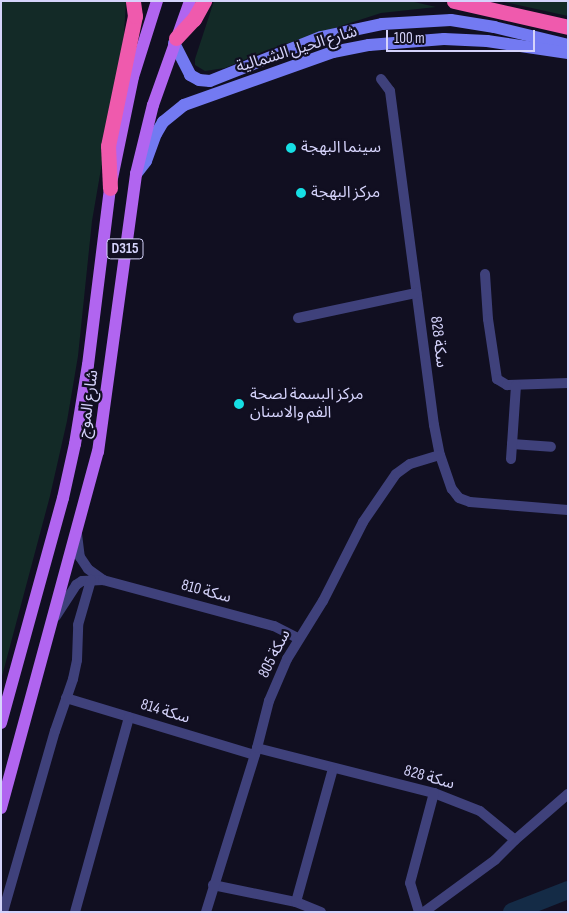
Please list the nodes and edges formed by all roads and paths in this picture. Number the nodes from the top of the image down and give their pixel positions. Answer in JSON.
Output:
{"nodes":[{"id":1,"x":133,"y":1,"type":"edge"},
{"id":2,"x":157,"y":1,"type":"edge"},
{"id":3,"x":190,"y":1,"type":"edge"},
{"id":4,"x":204,"y":1,"type":"edge"},
{"id":5,"x":454,"y":1,"type":"edge"},
{"id":6,"x":568,"y":27,"type":"edge"},
{"id":7,"x":344,"y":31,"type":"junction"},
{"id":8,"x":175,"y":41,"type":"junction"},
{"id":9,"x":568,"y":45,"type":"edge"},
{"id":10,"x":333,"y":52,"type":"junction"},
{"id":11,"x":568,"y":53,"type":"edge"},
{"id":12,"x":381,"y":79,"type":"dead end"},
{"id":13,"x":136,"y":174,"type":"junction"},
{"id":14,"x":110,"y":188,"type":"junction"},
{"id":15,"x":485,"y":274,"type":"dead end"},
{"id":16,"x":416,"y":293,"type":"junction"},
{"id":17,"x":298,"y":318,"type":"dead end"},
{"id":18,"x":568,"y":384,"type":"edge"},
{"id":19,"x":516,"y":385,"type":"junction"},
{"id":20,"x":512,"y":444,"type":"junction"},
{"id":21,"x":551,"y":447,"type":"dead end"},
{"id":22,"x":440,"y":455,"type":"junction"},
{"id":23,"x":511,"y":459,"type":"dead end"},
{"id":24,"x":568,"y":510,"type":"edge"},
{"id":25,"x":76,"y":527,"type":"junction"},
{"id":26,"x":91,"y":580,"type":"junction"},
{"id":27,"x":103,"y":580,"type":"junction"},
{"id":28,"x":50,"y":628,"type":"junction"},
{"id":29,"x":298,"y":638,"type":"junction"},
{"id":30,"x":66,"y":698,"type":"junction"},
{"id":31,"x":129,"y":717,"type":"junction"},
{"id":32,"x":1,"y":723,"type":"edge"},
{"id":33,"x":256,"y":751,"type":"junction"},
{"id":34,"x":333,"y":769,"type":"junction"},
{"id":35,"x":434,"y":793,"type":"junction"},
{"id":36,"x":568,"y":794,"type":"edge"},
{"id":37,"x":1,"y":808,"type":"edge"},
{"id":38,"x":515,"y":840,"type":"junction"},
{"id":39,"x":214,"y":885,"type":"junction"},
{"id":40,"x":296,"y":902,"type":"junction"},
{"id":41,"x":3,"y":912,"type":"edge"},
{"id":42,"x":75,"y":912,"type":"edge"},
{"id":43,"x":206,"y":912,"type":"edge"},
{"id":44,"x":321,"y":912,"type":"edge"},
{"id":45,"x":419,"y":912,"type":"edge"},
{"id":46,"x":424,"y":912,"type":"edge"}],
"edges":[{"from":1,"to":14,"type":"highway"},
{"from":2,"to":14,"type":"main road","name":"شارع الموج","number":"D315"},
{"from":3,"to":8,"type":"main road","name":"شارع الموج","number":"D315"},
{"from":4,"to":8,"type":"highway"},
{"from":5,"to":6,"type":"highway"},
{"from":7,"to":8,"type":"street","name":"شارع الحيل الشمالية"},
{"from":7,"to":9,"type":"street","name":"شارع الحيل الشمالية"},
{"from":7,"to":10,"type":"street"},
{"from":8,"to":13,"type":"main road","name":"شارع الموج","number":"D315"},
{"from":10,"to":11,"type":"street","name":"شارع الحيل الشمالية"},
{"from":10,"to":13,"type":"street","name":"شارع الحيل الشمالية"},
{"from":12,"to":16,"type":"street","name":"سكة 828"},
{"from":13,"to":25,"type":"main road","name":"شارع الموج","number":"D315"},
{"from":14,"to":32,"type":"main road","name":"شارع الموج","number":"D315"},
{"from":15,"to":19,"type":"street"},
{"from":16,"to":17,"type":"street"},
{"from":16,"to":22,"type":"street","name":"سكة 828"},
{"from":18,"to":19,"type":"street"},
{"from":19,"to":20,"type":"street"},
{"from":20,"to":21,"type":"street"},
{"from":20,"to":23,"type":"street"},
{"from":22,"to":24,"type":"street","name":"سكة 828"},
{"from":22,"to":29,"type":"street","name":"سكة 805"},
{"from":25,"to":27,"type":"street","name":"سكة 810"},
{"from":25,"to":28,"type":"main road","name":"شارع الموج","number":"D315"},
{"from":26,"to":27,"type":"street","name":"سكة 810"},
{"from":26,"to":28,"type":"street","name":"سكة 810"},
{"from":26,"to":30,"type":"street"},
{"from":27,"to":29,"type":"street","name":"سكة 810"},
{"from":28,"to":37,"type":"main road","name":"شارع الموج","number":"D315"},
{"from":29,"to":33,"type":"street","name":"سكة 805"},
{"from":30,"to":31,"type":"street","name":"سكة 814"},
{"from":30,"to":41,"type":"street"},
{"from":31,"to":33,"type":"street","name":"سكة 814"},
{"from":31,"to":42,"type":"street"},
{"from":33,"to":34,"type":"street","name":"سكة 828"},
{"from":33,"to":39,"type":"street","name":"سكة 805"},
{"from":34,"to":35,"type":"street","name":"سكة 828"},
{"from":34,"to":40,"type":"street"},
{"from":35,"to":38,"type":"street","name":"سكة 828"},
{"from":35,"to":45,"type":"street"},
{"from":36,"to":38,"type":"street"},
{"from":38,"to":46,"type":"street"},
{"from":39,"to":40,"type":"street"},
{"from":39,"to":43,"type":"street","name":"سكة 805"},
{"from":40,"to":44,"type":"street"}]}
